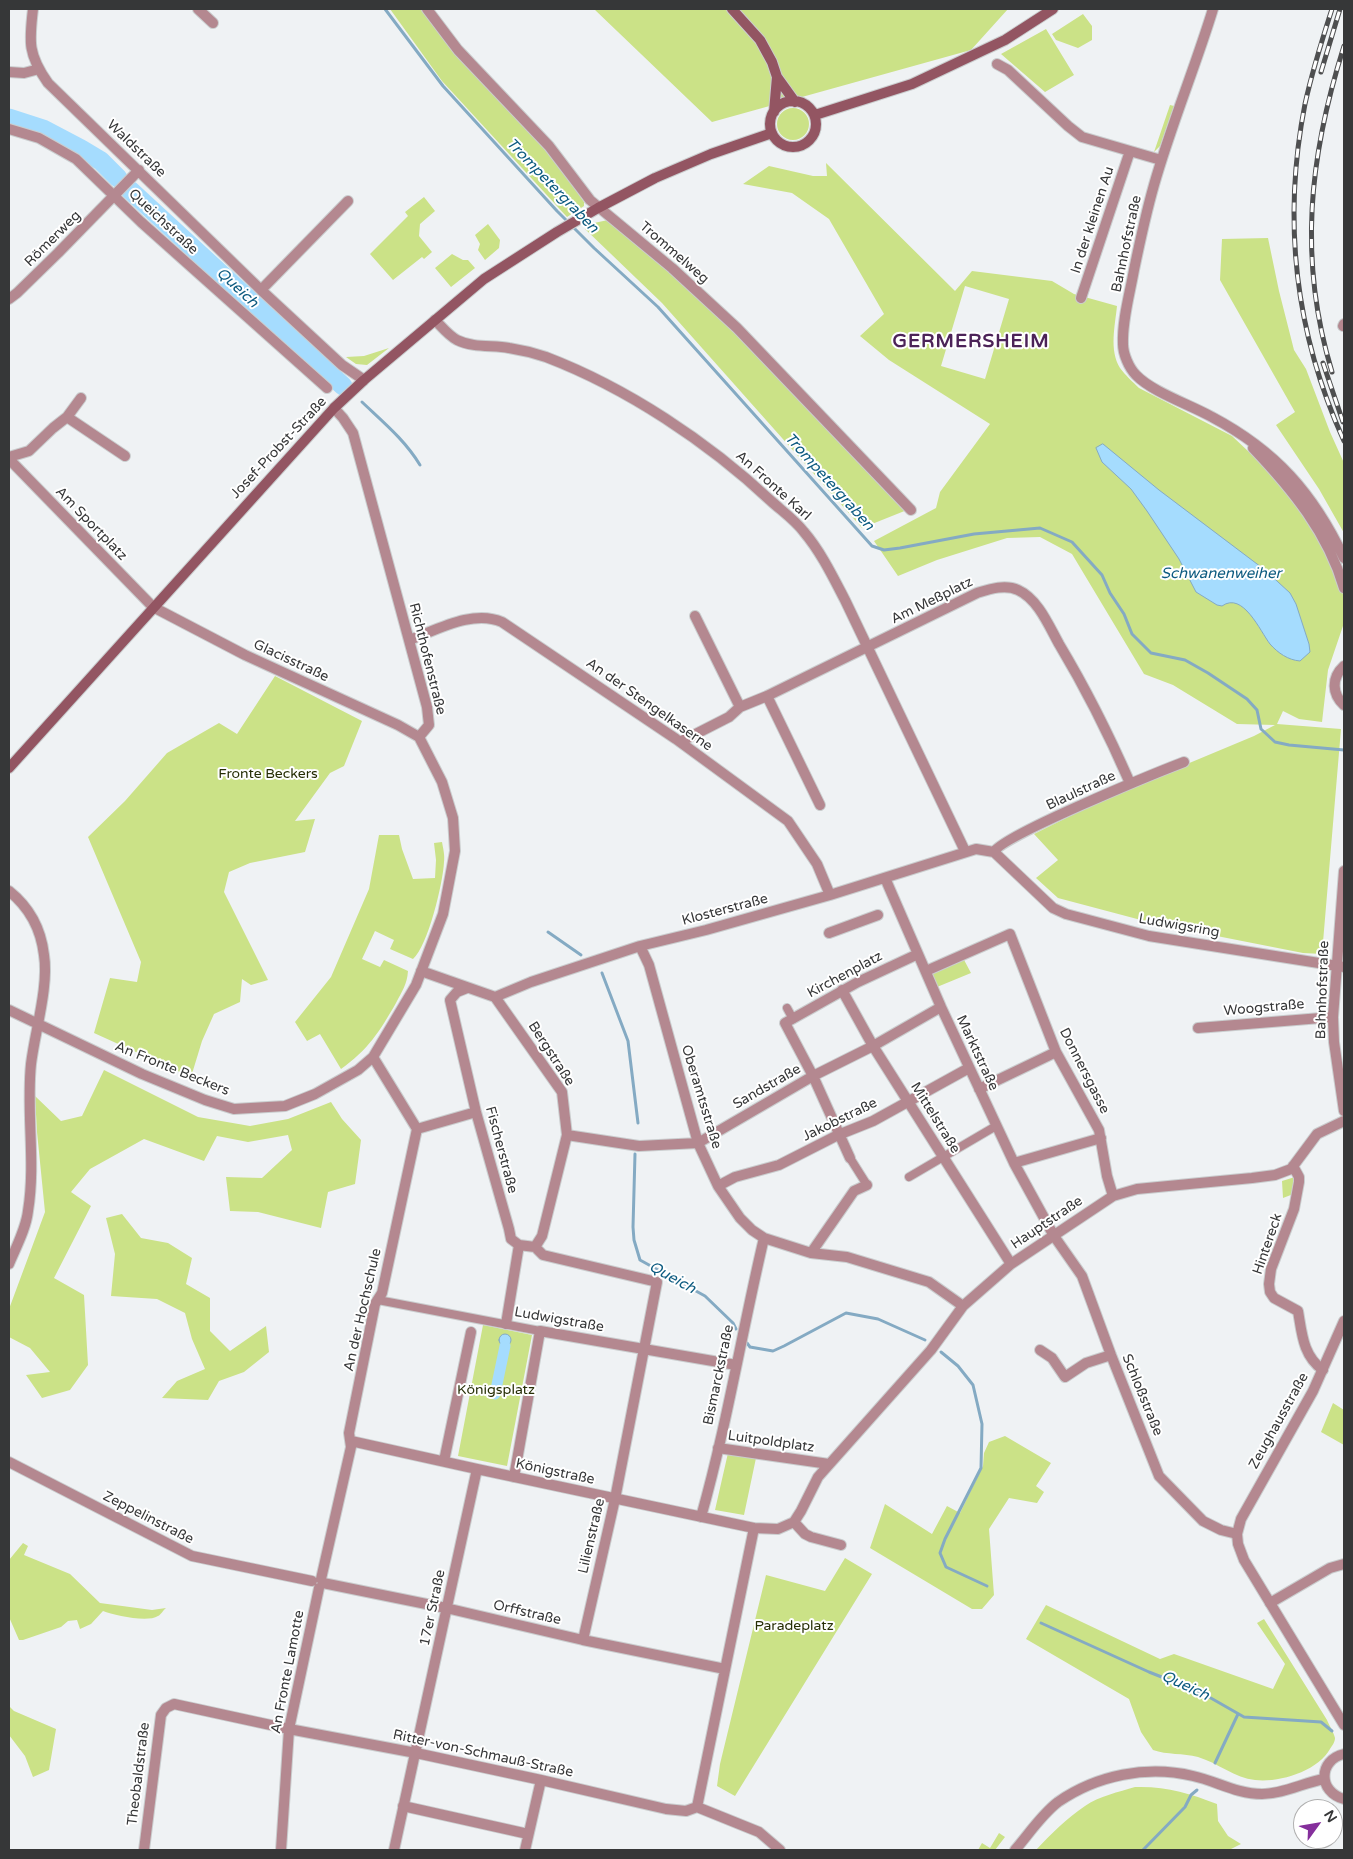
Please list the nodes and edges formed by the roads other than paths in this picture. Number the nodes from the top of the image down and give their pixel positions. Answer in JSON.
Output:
{"nodes":[{"id":1,"x":33,"y":9,"type":"edge"},
{"id":2,"x":198,"y":9,"type":"edge"},
{"id":3,"x":427,"y":9,"type":"edge"},
{"id":4,"x":732,"y":9,"type":"edge"},
{"id":5,"x":1053,"y":9,"type":"edge"},
{"id":6,"x":1213,"y":9,"type":"edge"},
{"id":7,"x":212,"y":23,"type":"dead end"},
{"id":8,"x":997,"y":64,"type":"dead end"},
{"id":9,"x":39,"y":69,"type":"junction"},
{"id":10,"x":9,"y":72,"type":"edge"},
{"id":11,"x":777,"y":77,"type":"junction"},
{"id":12,"x":795,"y":102,"type":"junction"},
{"id":13,"x":774,"y":112,"type":"junction"},
{"id":14,"x":815,"y":116,"type":"junction"},
{"id":15,"x":9,"y":129,"type":"edge"},
{"id":16,"x":772,"y":133,"type":"junction"},
{"id":17,"x":1130,"y":151,"type":"junction"},
{"id":18,"x":1161,"y":160,"type":"junction"},
{"id":19,"x":139,"y":170,"type":"junction"},
{"id":20,"x":115,"y":196,"type":"junction"},
{"id":21,"x":348,"y":202,"type":"dead end"},
{"id":22,"x":598,"y":208,"type":"junction"},
{"id":23,"x":261,"y":290,"type":"junction"},
{"id":24,"x":1081,"y":298,"type":"dead end"},
{"id":25,"x":9,"y":299,"type":"edge"},
{"id":26,"x":434,"y":320,"type":"junction"},
{"id":27,"x":364,"y":380,"type":"junction"},
{"id":28,"x":327,"y":388,"type":"dead end"},
{"id":29,"x":81,"y":398,"type":"dead end"},
{"id":30,"x":334,"y":408,"type":"junction"},
{"id":31,"x":67,"y":417,"type":"junction"},
{"id":32,"x":1236,"y":432,"type":"junction"},
{"id":33,"x":125,"y":456,"type":"dead end"},
{"id":34,"x":9,"y":458,"type":"edge"},
{"id":35,"x":911,"y":510,"type":"dead end"},
{"id":36,"x":1344,"y":558,"type":"edge"},
{"id":37,"x":1344,"y":588,"type":"edge"},
{"id":38,"x":154,"y":607,"type":"junction"},
{"id":39,"x":695,"y":616,"type":"dead end"},
{"id":40,"x":409,"y":640,"type":"junction"},
{"id":41,"x":867,"y":648,"type":"junction"},
{"id":42,"x":1344,"y":666,"type":"edge"},
{"id":43,"x":767,"y":696,"type":"junction"},
{"id":44,"x":1344,"y":705,"type":"edge"},
{"id":45,"x":740,"y":707,"type":"junction"},
{"id":46,"x":419,"y":737,"type":"junction"},
{"id":47,"x":680,"y":742,"type":"junction"},
{"id":48,"x":1184,"y":762,"type":"dead end"},
{"id":49,"x":9,"y":768,"type":"edge"},
{"id":50,"x":1130,"y":783,"type":"junction"},
{"id":51,"x":820,"y":805,"type":"dead end"},
{"id":52,"x":965,"y":851,"type":"junction"},
{"id":53,"x":994,"y":852,"type":"junction"},
{"id":54,"x":1344,"y":872,"type":"edge"},
{"id":55,"x":885,"y":878,"type":"junction"},
{"id":56,"x":9,"y":891,"type":"edge"},
{"id":57,"x":830,"y":895,"type":"junction"},
{"id":58,"x":878,"y":915,"type":"dead end"},
{"id":59,"x":824,"y":934,"type":"dead end"},
{"id":60,"x":640,"y":946,"type":"junction"},
{"id":61,"x":918,"y":954,"type":"junction"},
{"id":62,"x":1340,"y":966,"type":"edge"},
{"id":63,"x":421,"y":971,"type":"junction"},
{"id":64,"x":926,"y":971,"type":"junction"},
{"id":65,"x":841,"y":987,"type":"junction"},
{"id":66,"x":467,"y":988,"type":"junction"},
{"id":67,"x":495,"y":997,"type":"junction"},
{"id":68,"x":941,"y":1007,"type":"junction"},
{"id":69,"x":787,"y":1008,"type":"dead end"},
{"id":70,"x":9,"y":1010,"type":"edge"},
{"id":71,"x":1333,"y":1017,"type":"junction"},
{"id":72,"x":789,"y":1021,"type":"junction"},
{"id":73,"x":38,"y":1023,"type":"junction"},
{"id":74,"x":1198,"y":1028,"type":"dead end"},
{"id":75,"x":873,"y":1046,"type":"junction"},
{"id":76,"x":1056,"y":1052,"type":"junction"},
{"id":77,"x":373,"y":1057,"type":"junction"},
{"id":78,"x":969,"y":1068,"type":"junction"},
{"id":79,"x":813,"y":1076,"type":"junction"},
{"id":80,"x":978,"y":1089,"type":"junction"},
{"id":81,"x":908,"y":1100,"type":"junction"},
{"id":82,"x":1344,"y":1111,"type":"edge"},
{"id":83,"x":476,"y":1112,"type":"junction"},
{"id":84,"x":1344,"y":1121,"type":"edge"},
{"id":85,"x":996,"y":1126,"type":"junction"},
{"id":86,"x":417,"y":1129,"type":"junction"},
{"id":87,"x":567,"y":1135,"type":"junction"},
{"id":88,"x":838,"y":1135,"type":"junction"},
{"id":89,"x":1101,"y":1138,"type":"junction"},
{"id":90,"x":698,"y":1143,"type":"junction"},
{"id":91,"x":850,"y":1158,"type":"joint"},
{"id":92,"x":944,"y":1158,"type":"junction"},
{"id":93,"x":1014,"y":1162,"type":"junction"},
{"id":94,"x":1293,"y":1166,"type":"junction"},
{"id":95,"x":909,"y":1176,"type":"dead end"},
{"id":96,"x":867,"y":1185,"type":"joint"},
{"id":97,"x":718,"y":1186,"type":"junction"},
{"id":98,"x":1113,"y":1196,"type":"junction"},
{"id":99,"x":1054,"y":1236,"type":"junction"},
{"id":100,"x":764,"y":1238,"type":"junction"},
{"id":101,"x":519,"y":1245,"type":"junction"},
{"id":102,"x":536,"y":1247,"type":"junction"},
{"id":103,"x":811,"y":1253,"type":"junction"},
{"id":104,"x":9,"y":1264,"type":"edge"},
{"id":105,"x":1011,"y":1264,"type":"junction"},
{"id":106,"x":378,"y":1300,"type":"junction"},
{"id":107,"x":963,"y":1306,"type":"junction"},
{"id":108,"x":473,"y":1318,"type":"junction"},
{"id":109,"x":1344,"y":1321,"type":"edge"},
{"id":110,"x":506,"y":1324,"type":"junction"},
{"id":111,"x":540,"y":1331,"type":"junction"},
{"id":112,"x":471,"y":1332,"type":"joint"},
{"id":113,"x":645,"y":1350,"type":"junction"},
{"id":114,"x":1040,"y":1350,"type":"dead end"},
{"id":115,"x":1111,"y":1355,"type":"junction"},
{"id":116,"x":736,"y":1365,"type":"junction"},
{"id":117,"x":1323,"y":1370,"type":"junction"},
{"id":118,"x":350,"y":1440,"type":"junction"},
{"id":119,"x":718,"y":1448,"type":"junction"},
{"id":120,"x":444,"y":1461,"type":"junction"},
{"id":121,"x":9,"y":1462,"type":"edge"},
{"id":122,"x":829,"y":1464,"type":"junction"},
{"id":123,"x":477,"y":1469,"type":"junction"},
{"id":124,"x":514,"y":1477,"type":"junction"},
{"id":125,"x":615,"y":1498,"type":"junction"},
{"id":126,"x":701,"y":1517,"type":"junction"},
{"id":127,"x":794,"y":1522,"type":"junction"},
{"id":128,"x":754,"y":1528,"type":"junction"},
{"id":129,"x":1237,"y":1534,"type":"junction"},
{"id":130,"x":841,"y":1545,"type":"dead end"},
{"id":131,"x":1344,"y":1564,"type":"edge"},
{"id":132,"x":319,"y":1583,"type":"junction"},
{"id":133,"x":1270,"y":1603,"type":"junction"},
{"id":134,"x":446,"y":1608,"type":"junction"},
{"id":135,"x":583,"y":1640,"type":"junction"},
{"id":136,"x":725,"y":1669,"type":"junction"},
{"id":137,"x":169,"y":1705,"type":"joint"},
{"id":138,"x":1344,"y":1725,"type":"edge"},
{"id":139,"x":289,"y":1729,"type":"junction"},
{"id":140,"x":416,"y":1753,"type":"junction"},
{"id":141,"x":1344,"y":1754,"type":"edge"},
{"id":142,"x":1324,"y":1779,"type":"junction"},
{"id":143,"x":541,"y":1780,"type":"junction"},
{"id":144,"x":1344,"y":1799,"type":"edge"},
{"id":145,"x":404,"y":1806,"type":"junction"},
{"id":146,"x":697,"y":1807,"type":"junction"},
{"id":147,"x":528,"y":1834,"type":"junction"},
{"id":148,"x":144,"y":1850,"type":"edge"},
{"id":149,"x":284,"y":1850,"type":"edge"},
{"id":150,"x":394,"y":1850,"type":"edge"},
{"id":151,"x":525,"y":1850,"type":"edge"},
{"id":152,"x":780,"y":1850,"type":"edge"},
{"id":153,"x":1015,"y":1850,"type":"edge"}],
"edges":[{"from":1,"to":9,"type":"street","name":"Waldstraße"},
{"from":2,"to":7,"type":"street"},
{"from":3,"to":22,"type":"street","name":"Trommelweg"},
{"from":4,"to":11,"type":"main road"},
{"from":5,"to":14,"type":"main road"},
{"from":6,"to":18,"type":"street","name":"Bahnhofstraße"},
{"from":8,"to":17,"type":"street"},
{"from":9,"to":10,"type":"street"},
{"from":9,"to":19,"type":"street","name":"Waldstraße"},
{"from":11,"to":12,"type":"main road"},
{"from":11,"to":13,"type":"main road"},
{"from":12,"to":13,"type":"main road"},
{"from":12,"to":14,"type":"main road"},
{"from":13,"to":16,"type":"main road"},
{"from":14,"to":16,"type":"main road"},
{"from":15,"to":20,"type":"street"},
{"from":16,"to":22,"type":"main road","name":"Josef-Probst-Straße"},
{"from":17,"to":18,"type":"street"},
{"from":17,"to":24,"type":"street","name":"In der kleinen Au"},
{"from":18,"to":32,"type":"street","name":"Bahnhofstraße"},
{"from":19,"to":20,"type":"street","name":"Römerweg"},
{"from":19,"to":23,"type":"street","name":"Waldstraße"},
{"from":20,"to":25,"type":"street","name":"Römerweg"},
{"from":20,"to":28,"type":"street","name":"Queichstraße"},
{"from":21,"to":23,"type":"street"},
{"from":22,"to":26,"type":"main road","name":"Josef-Probst-Straße"},
{"from":22,"to":35,"type":"street","name":"Trommelweg"},
{"from":23,"to":27,"type":"street","name":"Waldstraße"},
{"from":26,"to":27,"type":"main road","name":"Josef-Probst-Straße"},
{"from":26,"to":41,"type":"street","name":"An Fronte Karl"},
{"from":27,"to":30,"type":"main road","name":"Josef-Probst-Straße"},
{"from":29,"to":31,"type":"street"},
{"from":30,"to":38,"type":"main road","name":"Josef-Probst-Straße"},
{"from":30,"to":40,"type":"street","name":"Richthofenstraße"},
{"from":31,"to":33,"type":"street"},
{"from":31,"to":34,"type":"street"},
{"from":32,"to":36,"type":"street","name":"Bahnhofstraße"},
{"from":32,"to":37,"type":"street","name":"Bahnhofstraße"},
{"from":34,"to":38,"type":"street","name":"Am Sportplatz"},
{"from":38,"to":46,"type":"street","name":"Glacisstraße"},
{"from":38,"to":49,"type":"main road","name":"Josef-Probst-Straße"},
{"from":39,"to":45,"type":"street"},
{"from":40,"to":46,"type":"street","name":"Richthofenstraße"},
{"from":40,"to":47,"type":"street","name":"An der Stengelkaserne"},
{"from":41,"to":43,"type":"street","name":"Am Meßplatz"},
{"from":41,"to":50,"type":"street","name":"Am Meßplatz"},
{"from":41,"to":52,"type":"street","name":"An Fronte Karl"},
{"from":42,"to":44,"type":"street"},
{"from":43,"to":45,"type":"street","name":"Am Meßplatz"},
{"from":43,"to":51,"type":"street"},
{"from":45,"to":47,"type":"street","name":"Am Meßplatz"},
{"from":46,"to":63,"type":"street"},
{"from":47,"to":57,"type":"street","name":"An der Stengelkaserne"},
{"from":48,"to":50,"type":"street","name":"Blaulstraße"},
{"from":50,"to":53,"type":"street","name":"Blaulstraße"},
{"from":52,"to":53,"type":"street","name":"Klosterstraße"},
{"from":52,"to":55,"type":"street","name":"Klosterstraße"},
{"from":53,"to":62,"type":"street","name":"Ludwigsring"},
{"from":54,"to":62,"type":"street","name":"Bahnhofstraße"},
{"from":55,"to":57,"type":"street","name":"Klosterstraße"},
{"from":55,"to":61,"type":"street","name":"Marktstraße"},
{"from":56,"to":73,"type":"street"},
{"from":57,"to":60,"type":"street","name":"Klosterstraße"},
{"from":58,"to":59,"type":"street"},
{"from":60,"to":67,"type":"street","name":"Klosterstraße"},
{"from":60,"to":90,"type":"street","name":"Oberamtsstraße"},
{"from":61,"to":64,"type":"street","name":"Marktstraße"},
{"from":61,"to":65,"type":"street","name":"Kirchenplatz"},
{"from":62,"to":71,"type":"street","name":"Bahnhofstraße"},
{"from":63,"to":66,"type":"street"},
{"from":63,"to":77,"type":"street","name":"An Fronte Beckers"},
{"from":64,"to":68,"type":"street","name":"Marktstraße"},
{"from":64,"to":76,"type":"street","name":"Donnersgasse"},
{"from":65,"to":72,"type":"street","name":"Kirchenplatz"},
{"from":65,"to":75,"type":"street","name":"Mittelstraße"},
{"from":66,"to":67,"type":"street"},
{"from":66,"to":83,"type":"street","name":"Fischerstraße"},
{"from":67,"to":87,"type":"street","name":"Bergstraße"},
{"from":68,"to":75,"type":"street","name":"Sandstraße"},
{"from":68,"to":78,"type":"street","name":"Marktstraße"},
{"from":69,"to":72,"type":"street"},
{"from":70,"to":73,"type":"street","name":"An Fronte Beckers"},
{"from":71,"to":74,"type":"street","name":"Woogstraße"},
{"from":71,"to":82,"type":"street","name":"Bahnhofstraße"},
{"from":72,"to":79,"type":"street"},
{"from":73,"to":77,"type":"street","name":"An Fronte Beckers"},
{"from":73,"to":104,"type":"street"},
{"from":75,"to":79,"type":"street","name":"Sandstraße"},
{"from":75,"to":81,"type":"street","name":"Mittelstraße"},
{"from":76,"to":80,"type":"street"},
{"from":76,"to":89,"type":"street","name":"Donnersgasse"},
{"from":77,"to":86,"type":"street"},
{"from":78,"to":80,"type":"street","name":"Marktstraße"},
{"from":78,"to":81,"type":"street","name":"Jakobstraße"},
{"from":79,"to":88,"type":"street"},
{"from":79,"to":90,"type":"street","name":"Sandstraße"},
{"from":80,"to":85,"type":"street","name":"Marktstraße"},
{"from":81,"to":88,"type":"street","name":"Jakobstraße"},
{"from":81,"to":92,"type":"street","name":"Mittelstraße"},
{"from":83,"to":86,"type":"street"},
{"from":83,"to":101,"type":"street","name":"Fischerstraße"},
{"from":84,"to":94,"type":"street"},
{"from":85,"to":92,"type":"street"},
{"from":85,"to":93,"type":"street","name":"Marktstraße"},
{"from":86,"to":106,"type":"street","name":"An der Hochschule"},
{"from":87,"to":90,"type":"street","name":"Sandstraße"},
{"from":87,"to":102,"type":"street","name":"Bergstraße"},
{"from":88,"to":91,"type":"street"},
{"from":88,"to":97,"type":"street","name":"Jakobstraße"},
{"from":89,"to":93,"type":"street"},
{"from":89,"to":98,"type":"street","name":"Donnersgasse"},
{"from":90,"to":97,"type":"street","name":"Oberamtsstraße"},
{"from":91,"to":96,"type":"street"},
{"from":92,"to":95,"type":"street"},
{"from":92,"to":105,"type":"street","name":"Mittelstraße"},
{"from":93,"to":99,"type":"street","name":"Marktstraße"},
{"from":94,"to":98,"type":"street","name":"Hauptstraße"},
{"from":94,"to":117,"type":"street","name":"Hintereck"},
{"from":96,"to":103,"type":"street"},
{"from":97,"to":100,"type":"street","name":"Oberamtsstraße"},
{"from":98,"to":99,"type":"street","name":"Hauptstraße"},
{"from":99,"to":105,"type":"street","name":"Hauptstraße"},
{"from":99,"to":115,"type":"street","name":"Schloßstraße"},
{"from":100,"to":103,"type":"street","name":"Oberamtsstraße"},
{"from":100,"to":116,"type":"street","name":"Bismarckstraße"},
{"from":101,"to":102,"type":"street"},
{"from":101,"to":110,"type":"street"},
{"from":102,"to":113,"type":"street","name":"Lilienstraße"},
{"from":103,"to":107,"type":"street","name":"Oberamtsstraße"},
{"from":105,"to":107,"type":"street","name":"Hauptstraße"},
{"from":106,"to":108,"type":"street","name":"Ludwigstraße"},
{"from":106,"to":118,"type":"street","name":"An der Hochschule"},
{"from":107,"to":122,"type":"street","name":"Hauptstraße"},
{"from":108,"to":110,"type":"street","name":"Ludwigstraße"},
{"from":108,"to":112,"type":"street"},
{"from":109,"to":117,"type":"street","name":"Zeughausstraße"},
{"from":110,"to":111,"type":"street","name":"Ludwigstraße"},
{"from":111,"to":113,"type":"street","name":"Ludwigstraße"},
{"from":111,"to":124,"type":"street"},
{"from":112,"to":120,"type":"street"},
{"from":113,"to":116,"type":"street","name":"Ludwigstraße"},
{"from":113,"to":125,"type":"street","name":"Lilienstraße"},
{"from":114,"to":115,"type":"street"},
{"from":115,"to":129,"type":"street","name":"Schloßstraße"},
{"from":116,"to":119,"type":"street","name":"Bismarckstraße"},
{"from":117,"to":129,"type":"street","name":"Zeughausstraße"},
{"from":118,"to":120,"type":"street","name":"Königstraße"},
{"from":118,"to":132,"type":"street","name":"An der Hochschule"},
{"from":119,"to":122,"type":"street","name":"Luitpoldplatz"},
{"from":119,"to":126,"type":"street","name":"Bismarckstraße"},
{"from":120,"to":123,"type":"street","name":"Königstraße"},
{"from":121,"to":132,"type":"street","name":"Zeppelinstraße"},
{"from":122,"to":127,"type":"street","name":"Luitpoldplatz"},
{"from":123,"to":124,"type":"street","name":"Königstraße"},
{"from":123,"to":134,"type":"street","name":"17er Straße"},
{"from":124,"to":125,"type":"street","name":"Königstraße"},
{"from":125,"to":126,"type":"street","name":"Königstraße"},
{"from":125,"to":135,"type":"street","name":"Lilienstraße"},
{"from":126,"to":128,"type":"street","name":"Königstraße"},
{"from":127,"to":128,"type":"street"},
{"from":127,"to":130,"type":"street"},
{"from":128,"to":136,"type":"street"},
{"from":129,"to":133,"type":"street"},
{"from":131,"to":133,"type":"street"},
{"from":132,"to":134,"type":"street","name":"Orffstraße"},
{"from":132,"to":139,"type":"street","name":"An Fronte Lamotte"},
{"from":133,"to":138,"type":"street"},
{"from":134,"to":135,"type":"street","name":"Orffstraße"},
{"from":134,"to":140,"type":"street","name":"17er Straße"},
{"from":135,"to":136,"type":"street","name":"Orffstraße"},
{"from":136,"to":146,"type":"street"},
{"from":137,"to":139,"type":"street","name":"Ritter-von-Schmauß-Straße"},
{"from":137,"to":148,"type":"street","name":"Theobaldstraße"},
{"from":139,"to":140,"type":"street","name":"Ritter-von-Schmauß-Straße"},
{"from":139,"to":149,"type":"street","name":"An Fronte Lamotte"},
{"from":140,"to":143,"type":"street","name":"Ritter-von-Schmauß-Straße"},
{"from":140,"to":145,"type":"street","name":"17er Straße"},
{"from":141,"to":142,"type":"street"},
{"from":142,"to":144,"type":"street"},
{"from":142,"to":153,"type":"street"},
{"from":143,"to":146,"type":"street","name":"Ritter-von-Schmauß-Straße"},
{"from":143,"to":147,"type":"street"},
{"from":145,"to":147,"type":"street"},
{"from":145,"to":150,"type":"street","name":"17er Straße"},
{"from":146,"to":152,"type":"street","name":"Ritter-von-Schmauß-Straße"},
{"from":147,"to":151,"type":"street"}]}
